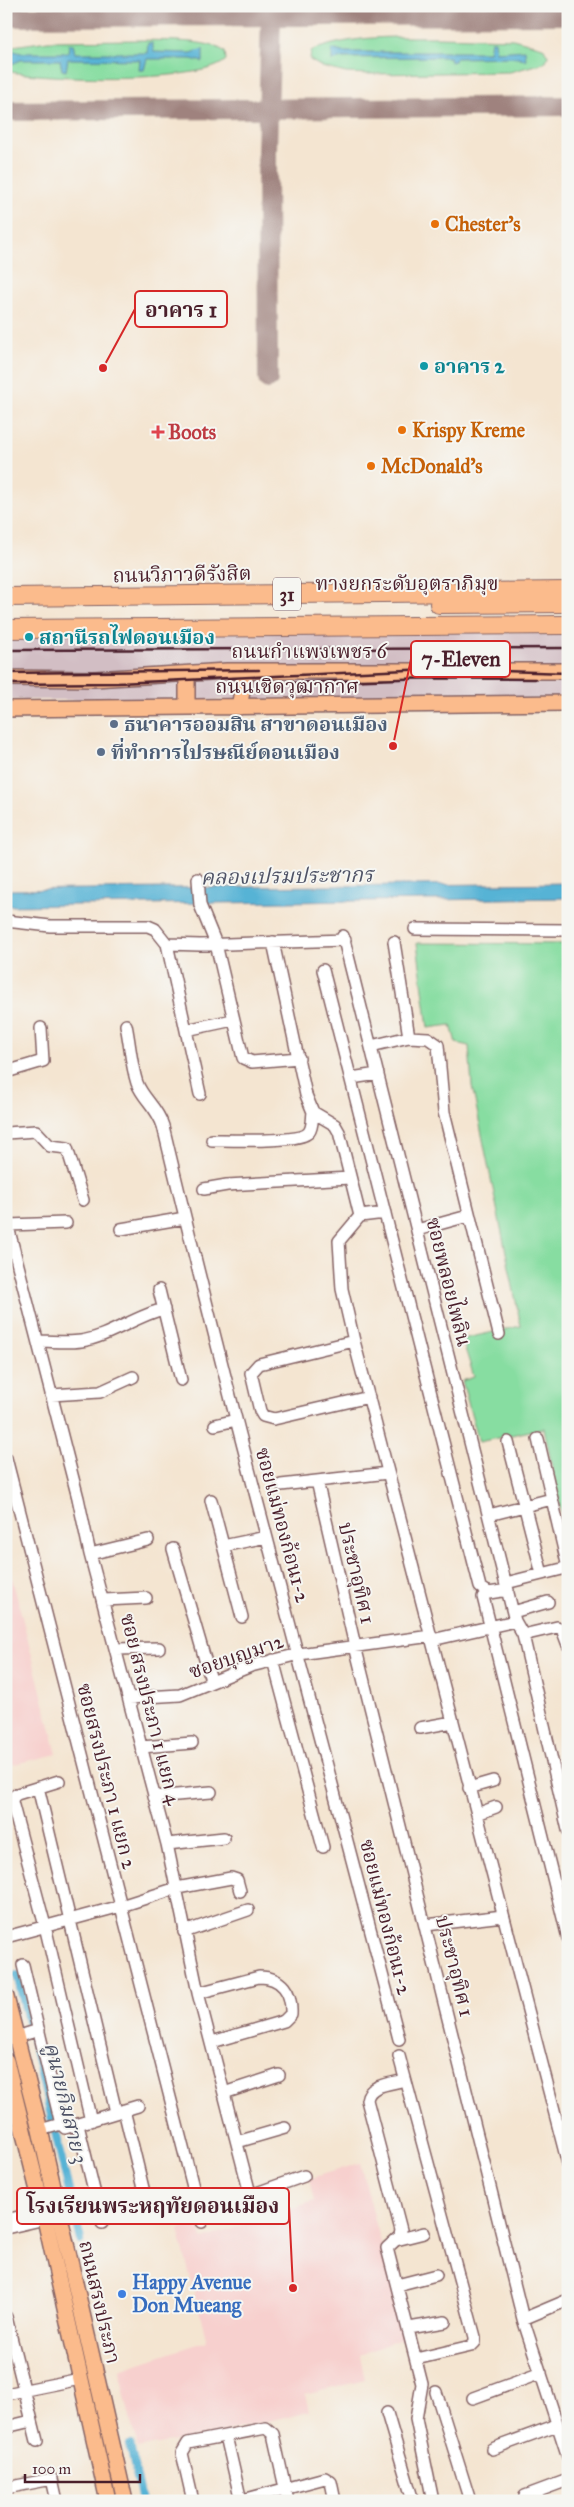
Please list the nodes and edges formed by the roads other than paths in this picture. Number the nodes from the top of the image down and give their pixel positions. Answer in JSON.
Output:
{"nodes":[{"id":1,"x":568,"y":591,"type":"edge"},
{"id":2,"x":6,"y":597,"type":"edge"},
{"id":3,"x":568,"y":603,"type":"edge"},
{"id":4,"x":6,"y":605,"type":"edge"},
{"id":5,"x":568,"y":617,"type":"edge"},
{"id":6,"x":6,"y":618,"type":"edge"},
{"id":7,"x":568,"y":626,"type":"edge"},
{"id":8,"x":6,"y":629,"type":"edge"},
{"id":9,"x":246,"y":671,"type":"junction"},
{"id":10,"x":568,"y":671,"type":"edge"},
{"id":11,"x":186,"y":675,"type":"junction"},
{"id":12,"x":170,"y":676,"type":"junction"},
{"id":13,"x":6,"y":678,"type":"edge"},
{"id":14,"x":6,"y":686,"type":"edge"},
{"id":15,"x":568,"y":703,"type":"edge"},
{"id":16,"x":187,"y":706,"type":"junction"},
{"id":17,"x":239,"y":707,"type":"junction"},
{"id":18,"x":6,"y":709,"type":"edge"},
{"id":19,"x":198,"y":883,"type":"dead end"},
{"id":20,"x":6,"y":921,"type":"edge"},
{"id":21,"x":415,"y":929,"type":"dead end"},
{"id":22,"x":568,"y":930,"type":"edge"},
{"id":23,"x":273,"y":942,"type":"junction"},
{"id":24,"x":394,"y":942,"type":"dead end"},
{"id":25,"x":166,"y":944,"type":"junction"},
{"id":26,"x":216,"y":944,"type":"junction"},
{"id":27,"x":323,"y":970,"type":"dead end"},
{"id":28,"x":234,"y":1020,"type":"junction"},
{"id":29,"x":126,"y":1025,"type":"dead end"},
{"id":30,"x":41,"y":1028,"type":"dead end"},
{"id":31,"x":186,"y":1030,"type":"junction"},
{"id":32,"x":408,"y":1037,"type":"junction"},
{"id":33,"x":371,"y":1046,"type":"junction"},
{"id":34,"x":299,"y":1058,"type":"junction"},
{"id":35,"x":6,"y":1072,"type":"edge"},
{"id":36,"x":378,"y":1074,"type":"junction"},
{"id":37,"x":351,"y":1078,"type":"junction"},
{"id":38,"x":200,"y":1094,"type":"dead end"},
{"id":39,"x":313,"y":1112,"type":"junction"},
{"id":40,"x":6,"y":1133,"type":"edge"},
{"id":41,"x":212,"y":1140,"type":"dead end"},
{"id":42,"x":350,"y":1178,"type":"junction"},
{"id":43,"x":204,"y":1189,"type":"dead end"},
{"id":44,"x":82,"y":1200,"type":"dead end"},
{"id":45,"x":385,"y":1213,"type":"junction"},
{"id":46,"x":360,"y":1216,"type":"junction"},
{"id":47,"x":468,"y":1216,"type":"junction"},
{"id":48,"x":185,"y":1218,"type":"junction"},
{"id":49,"x":7,"y":1222,"type":"edge"},
{"id":50,"x":66,"y":1223,"type":"dead end"},
{"id":51,"x":122,"y":1229,"type":"dead end"},
{"id":52,"x":417,"y":1230,"type":"junction"},
{"id":53,"x":9,"y":1240,"type":"edge"},
{"id":54,"x":159,"y":1290,"type":"dead end"},
{"id":55,"x":164,"y":1309,"type":"junction"},
{"id":56,"x":499,"y":1334,"type":"dead end"},
{"id":57,"x":38,"y":1341,"type":"junction"},
{"id":58,"x":354,"y":1341,"type":"junction"},
{"id":59,"x":133,"y":1377,"type":"dead end"},
{"id":60,"x":181,"y":1380,"type":"dead end"},
{"id":61,"x":51,"y":1395,"type":"junction"},
{"id":62,"x":369,"y":1397,"type":"junction"},
{"id":63,"x":236,"y":1420,"type":"junction"},
{"id":64,"x":216,"y":1425,"type":"dead end"},
{"id":65,"x":538,"y":1439,"type":"dead end"},
{"id":66,"x":508,"y":1442,"type":"dead end"},
{"id":67,"x":6,"y":1458,"type":"edge"},
{"id":68,"x":388,"y":1473,"type":"junction"},
{"id":69,"x":317,"y":1481,"type":"junction"},
{"id":70,"x":281,"y":1485,"type":"dead end"},
{"id":71,"x":552,"y":1499,"type":"junction"},
{"id":72,"x":211,"y":1500,"type":"dead end"},
{"id":73,"x":525,"y":1505,"type":"junction"},
{"id":74,"x":488,"y":1515,"type":"junction"},
{"id":75,"x":266,"y":1537,"type":"junction"},
{"id":76,"x":148,"y":1540,"type":"dead end"},
{"id":77,"x":223,"y":1546,"type":"junction"},
{"id":78,"x":173,"y":1549,"type":"dead end"},
{"id":79,"x":90,"y":1554,"type":"junction"},
{"id":80,"x":542,"y":1574,"type":"junction"},
{"id":81,"x":507,"y":1587,"type":"junction"},
{"id":82,"x":483,"y":1597,"type":"dead end"},
{"id":83,"x":146,"y":1598,"type":"dead end"},
{"id":84,"x":104,"y":1600,"type":"junction"},
{"id":85,"x":548,"y":1602,"type":"dead end"},
{"id":86,"x":514,"y":1616,"type":"junction"},
{"id":87,"x":242,"y":1617,"type":"dead end"},
{"id":88,"x":491,"y":1627,"type":"junction"},
{"id":89,"x":524,"y":1635,"type":"junction"},
{"id":90,"x":432,"y":1638,"type":"junction"},
{"id":91,"x":568,"y":1645,"type":"edge"},
{"id":92,"x":355,"y":1646,"type":"junction"},
{"id":93,"x":159,"y":1648,"type":"dead end"},
{"id":94,"x":116,"y":1649,"type":"junction"},
{"id":95,"x":299,"y":1654,"type":"junction"},
{"id":96,"x":273,"y":1660,"type":"junction"},
{"id":97,"x":212,"y":1680,"type":"junction"},
{"id":98,"x":129,"y":1698,"type":"junction"},
{"id":99,"x":453,"y":1722,"type":"junction"},
{"id":100,"x":420,"y":1728,"type":"dead end"},
{"id":101,"x":192,"y":1743,"type":"dead end"},
{"id":102,"x":141,"y":1747,"type":"junction"},
{"id":103,"x":59,"y":1781,"type":"dead end"},
{"id":104,"x":493,"y":1781,"type":"dead end"},
{"id":105,"x":38,"y":1787,"type":"junction"},
{"id":106,"x":469,"y":1788,"type":"junction"},
{"id":107,"x":211,"y":1792,"type":"dead end"},
{"id":108,"x":154,"y":1797,"type":"junction"},
{"id":109,"x":496,"y":1808,"type":"dead end"},
{"id":110,"x":477,"y":1814,"type":"junction"},
{"id":111,"x":568,"y":1830,"type":"edge"},
{"id":112,"x":224,"y":1838,"type":"dead end"},
{"id":113,"x":166,"y":1844,"type":"junction"},
{"id":114,"x":322,"y":1847,"type":"dead end"},
{"id":115,"x":177,"y":1888,"type":"junction"},
{"id":116,"x":240,"y":1891,"type":"dead end"},
{"id":117,"x":563,"y":1899,"type":"edge"},
{"id":118,"x":121,"y":1906,"type":"junction"},
{"id":119,"x":248,"y":1910,"type":"dead end"},
{"id":120,"x":503,"y":1916,"type":"junction"},
{"id":121,"x":70,"y":1920,"type":"junction"},
{"id":122,"x":426,"y":1925,"type":"junction"},
{"id":123,"x":45,"y":1926,"type":"junction"},
{"id":124,"x":184,"y":1932,"type":"junction"},
{"id":125,"x":6,"y":1936,"type":"edge"},
{"id":126,"x":568,"y":1938,"type":"edge"},
{"id":127,"x":23,"y":1965,"type":"dead end"},
{"id":128,"x":198,"y":1993,"type":"junction"},
{"id":129,"x":6,"y":1997,"type":"edge"},
{"id":130,"x":29,"y":2033,"type":"junction"},
{"id":131,"x":399,"y":2039,"type":"dead end"},
{"id":132,"x":212,"y":2042,"type":"junction"},
{"id":133,"x":399,"y":2056,"type":"dead end"},
{"id":134,"x":6,"y":2061,"type":"edge"},
{"id":135,"x":279,"y":2075,"type":"dead end"},
{"id":136,"x":405,"y":2080,"type":"junction"},
{"id":137,"x":224,"y":2093,"type":"junction"},
{"id":138,"x":11,"y":2099,"type":"edge"},
{"id":139,"x":138,"y":2106,"type":"dead end"},
{"id":140,"x":120,"y":2111,"type":"junction"},
{"id":141,"x":91,"y":2121,"type":"junction"},
{"id":142,"x":78,"y":2125,"type":"junction"},
{"id":143,"x":51,"y":2127,"type":"junction"},
{"id":144,"x":285,"y":2128,"type":"dead end"},
{"id":145,"x":237,"y":2142,"type":"junction"},
{"id":146,"x":568,"y":2164,"type":"edge"},
{"id":147,"x":304,"y":2176,"type":"dead end"},
{"id":148,"x":251,"y":2195,"type":"junction"},
{"id":149,"x":254,"y":2209,"type":"dead end"},
{"id":150,"x":44,"y":2215,"type":"junction"},
{"id":151,"x":150,"y":2217,"type":"dead end"},
{"id":152,"x":6,"y":2220,"type":"edge"},
{"id":153,"x":202,"y":2222,"type":"dead end"},
{"id":154,"x":102,"y":2223,"type":"dead end"},
{"id":155,"x":6,"y":2228,"type":"edge"},
{"id":156,"x":424,"y":2233,"type":"dead end"},
{"id":157,"x":396,"y":2240,"type":"junction"},
{"id":158,"x":436,"y":2275,"type":"dead end"},
{"id":159,"x":397,"y":2285,"type":"junction"},
{"id":160,"x":568,"y":2300,"type":"edge"},
{"id":161,"x":6,"y":2317,"type":"edge"},
{"id":162,"x":524,"y":2318,"type":"junction"},
{"id":163,"x":445,"y":2322,"type":"dead end"},
{"id":164,"x":409,"y":2328,"type":"junction"},
{"id":165,"x":9,"y":2338,"type":"edge"},
{"id":166,"x":416,"y":2359,"type":"junction"},
{"id":167,"x":540,"y":2373,"type":"junction"},
{"id":168,"x":79,"y":2376,"type":"junction"},
{"id":169,"x":25,"y":2390,"type":"junction"},
{"id":170,"x":436,"y":2392,"type":"dead end"},
{"id":171,"x":6,"y":2394,"type":"edge"},
{"id":172,"x":472,"y":2398,"type":"dead end"},
{"id":173,"x":387,"y":2413,"type":"dead end"},
{"id":174,"x":31,"y":2421,"type":"junction"},
{"id":175,"x":557,"y":2425,"type":"junction"},
{"id":176,"x":6,"y":2427,"type":"edge"},
{"id":177,"x":226,"y":2436,"type":"junction"},
{"id":178,"x":37,"y":2442,"type":"dead end"},
{"id":179,"x":492,"y":2450,"type":"dead end"},
{"id":180,"x":568,"y":2457,"type":"edge"},
{"id":181,"x":568,"y":2480,"type":"edge"},
{"id":182,"x":6,"y":2488,"type":"edge"},
{"id":183,"x":287,"y":2495,"type":"edge"},
{"id":184,"x":525,"y":2496,"type":"dead end"},
{"id":185,"x":57,"y":2501,"type":"edge"},
{"id":186,"x":108,"y":2501,"type":"edge"},
{"id":187,"x":125,"y":2501,"type":"edge"},
{"id":188,"x":194,"y":2501,"type":"edge"},
{"id":189,"x":240,"y":2501,"type":"edge"},
{"id":190,"x":335,"y":2501,"type":"edge"},
{"id":191,"x":413,"y":2501,"type":"edge"},
{"id":192,"x":433,"y":2501,"type":"edge"},
{"id":193,"x":470,"y":2501,"type":"edge"}],
"edges":[{"from":1,"to":2,"type":"highway","name":"ถนนวิภาวดีรังสิต","number":"31"},
{"from":3,"to":4,"type":"highway","name":"ทางยกระดับอุตราภิมุข","number":"31"},
{"from":5,"to":6,"type":"highway","name":"ทางยกระดับอุตราภิมุข","number":"31"},
{"from":7,"to":8,"type":"highway","number":"31"},
{"from":9,"to":10,"type":"main road","name":"ถนนกำแพงเพชร 6"},
{"from":9,"to":11,"type":"main road","name":"ถนนกำแพงเพชร 6"},
{"from":9,"to":17,"type":"main road"},
{"from":11,"to":12,"type":"main road","name":"ถนนกำแพงเพชร 6"},
{"from":11,"to":16,"type":"main road"},
{"from":12,"to":13,"type":"main road","name":"ถนนกำแพงเพชร 6"},
{"from":12,"to":14,"type":"main road","name":"ถนนกำแพงเพชร 6"},
{"from":15,"to":17,"type":"main road","name":"ถนนเชิดวุฒากาศ"},
{"from":16,"to":17,"type":"main road","name":"ถนนเชิดวุฒากาศ"},
{"from":16,"to":18,"type":"main road","name":"ถนนเชิดวุฒากาศ"},
{"from":19,"to":26,"type":"street"},
{"from":20,"to":25,"type":"street"},
{"from":21,"to":22,"type":"street"},
{"from":23,"to":26,"type":"street"},
{"from":23,"to":33,"type":"street","name":"ซอยพลอยไพลิน"},
{"from":23,"to":34,"type":"street"},
{"from":24,"to":32,"type":"street"},
{"from":25,"to":26,"type":"street"},
{"from":25,"to":31,"type":"street"},
{"from":26,"to":28,"type":"street"},
{"from":27,"to":37,"type":"street"},
{"from":28,"to":31,"type":"street"},
{"from":28,"to":34,"type":"street"},
{"from":29,"to":48,"type":"street","name":"ซอยแม่ทองก้อน1-2"},
{"from":30,"to":35,"type":"street"},
{"from":31,"to":38,"type":"street"},
{"from":32,"to":33,"type":"street"},
{"from":32,"to":47,"type":"street"},
{"from":33,"to":36,"type":"street","name":"ซอยพลอยไพลิน"},
{"from":34,"to":39,"type":"street"},
{"from":36,"to":37,"type":"street"},
{"from":36,"to":52,"type":"street","name":"ซอยพลอยไพลิน"},
{"from":37,"to":45,"type":"street"},
{"from":39,"to":41,"type":"street"},
{"from":39,"to":42,"type":"street"},
{"from":40,"to":44,"type":"street"},
{"from":42,"to":43,"type":"street"},
{"from":42,"to":46,"type":"street"},
{"from":45,"to":46,"type":"street"},
{"from":45,"to":81,"type":"street"},
{"from":46,"to":58,"type":"street"},
{"from":47,"to":52,"type":"street"},
{"from":47,"to":56,"type":"street"},
{"from":48,"to":51,"type":"street"},
{"from":48,"to":63,"type":"street","name":"ซอยแม่ทองก้อน1-2"},
{"from":49,"to":50,"type":"street"},
{"from":49,"to":53,"type":"street","name":"ซอย สรงประภา 1 แยก 4"},
{"from":52,"to":74,"type":"street","name":"ซอยพลอยไพลิน"},
{"from":53,"to":57,"type":"street","name":"ซอย สรงประภา 1 แยก 4"},
{"from":54,"to":55,"type":"street"},
{"from":55,"to":57,"type":"street"},
{"from":55,"to":60,"type":"street"},
{"from":57,"to":61,"type":"street","name":"ซอย สรงประภา 1 แยก 4"},
{"from":58,"to":62,"type":"street"},
{"from":58,"to":62,"type":"street"},
{"from":59,"to":61,"type":"street"},
{"from":61,"to":79,"type":"street","name":"ซอย สรงประภา 1 แยก 4"},
{"from":62,"to":68,"type":"street"},
{"from":63,"to":64,"type":"street"},
{"from":63,"to":75,"type":"street","name":"ซอยแม่ทองก้อน1-2"},
{"from":65,"to":71,"type":"street"},
{"from":66,"to":73,"type":"street"},
{"from":67,"to":118,"type":"street","name":"ซอยสรงประภา 1 แยก 2"},
{"from":68,"to":69,"type":"street"},
{"from":68,"to":90,"type":"street"},
{"from":69,"to":70,"type":"street"},
{"from":69,"to":92,"type":"street","name":"ประชาอุทิศ 1"},
{"from":71,"to":73,"type":"street"},
{"from":71,"to":80,"type":"street"},
{"from":72,"to":77,"type":"street"},
{"from":73,"to":74,"type":"street"},
{"from":73,"to":80,"type":"street"},
{"from":74,"to":81,"type":"street","name":"ซอยพลอยไพลิน"},
{"from":75,"to":77,"type":"street"},
{"from":75,"to":95,"type":"street","name":"ซอยแม่ทองก้อน1-2"},
{"from":76,"to":79,"type":"street"},
{"from":77,"to":87,"type":"street"},
{"from":78,"to":97,"type":"street"},
{"from":79,"to":84,"type":"street","name":"ซอย สรงประภา 1 แยก 4"},
{"from":80,"to":81,"type":"street"},
{"from":81,"to":86,"type":"street","name":"ซอยพลอยไพลิน"},
{"from":82,"to":88,"type":"street"},
{"from":83,"to":84,"type":"street"},
{"from":84,"to":94,"type":"street","name":"ซอย สรงประภา 1 แยก 4"},
{"from":85,"to":86,"type":"street","name":"ซอยบุญมา2"},
{"from":86,"to":88,"type":"street","name":"ซอยบุญมา2"},
{"from":86,"to":89,"type":"street","name":"ซอยพลอยไพลิน"},
{"from":88,"to":90,"type":"street","name":"ซอยบุญมา2"},
{"from":88,"to":117,"type":"street"},
{"from":89,"to":91,"type":"street"},
{"from":89,"to":111,"type":"street","name":"ซอยพลอยไพลิน"},
{"from":90,"to":92,"type":"street","name":"ซอยบุญมา2"},
{"from":90,"to":99,"type":"street"},
{"from":92,"to":95,"type":"street","name":"ซอยบุญมา2"},
{"from":92,"to":122,"type":"street","name":"ประชาอุทิศ 1"},
{"from":93,"to":94,"type":"street"},
{"from":94,"to":98,"type":"street","name":"ซอย สรงประภา 1 แยก 4"},
{"from":95,"to":96,"type":"street","name":"ซอยบุญมา2"},
{"from":95,"to":131,"type":"street","name":"ซอยแม่ทองก้อน1-2"},
{"from":96,"to":97,"type":"street","name":"ซอยบุญมา2"},
{"from":96,"to":114,"type":"street"},
{"from":97,"to":98,"type":"street","name":"ซอยบุญมา2"},
{"from":98,"to":102,"type":"street","name":"ซอย สรงประภา 1 แยก 4"},
{"from":99,"to":100,"type":"street"},
{"from":99,"to":106,"type":"street"},
{"from":101,"to":102,"type":"street"},
{"from":102,"to":108,"type":"street","name":"ซอย สรงประภา 1 แยก 4"},
{"from":103,"to":105,"type":"street"},
{"from":104,"to":106,"type":"street"},
{"from":105,"to":121,"type":"street"},
{"from":105,"to":123,"type":"street"},
{"from":106,"to":110,"type":"street"},
{"from":107,"to":108,"type":"street"},
{"from":108,"to":113,"type":"street","name":"ซอย สรงประภา 1 แยก 4"},
{"from":109,"to":110,"type":"street"},
{"from":110,"to":120,"type":"street"},
{"from":112,"to":113,"type":"street"},
{"from":113,"to":115,"type":"street","name":"ซอย สรงประภา 1 แยก 4"},
{"from":115,"to":116,"type":"street"},
{"from":115,"to":118,"type":"street"},
{"from":115,"to":124,"type":"street","name":"ซอย สรงประภา 1 แยก 4"},
{"from":117,"to":126,"type":"street"},
{"from":118,"to":121,"type":"street"},
{"from":118,"to":153,"type":"street","name":"ซอยสรงประภา 1 แยก 2"},
{"from":119,"to":124,"type":"street"},
{"from":120,"to":122,"type":"street"},
{"from":120,"to":146,"type":"street"},
{"from":121,"to":123,"type":"street"},
{"from":121,"to":140,"type":"street"},
{"from":122,"to":162,"type":"street","name":"ประชาอุทิศ 1"},
{"from":123,"to":125,"type":"street"},
{"from":123,"to":141,"type":"street"},
{"from":124,"to":128,"type":"street","name":"ซอย สรงประภา 1 แยก 4"},
{"from":127,"to":130,"type":"street"},
{"from":128,"to":132,"type":"street","name":"ซอย สรงประภา 1 แยก 4"},
{"from":128,"to":132,"type":"street"},
{"from":129,"to":130,"type":"main road","name":"ถนนสรงประภา"},
{"from":130,"to":143,"type":"main road","name":"ถนนสรงประภา"},
{"from":130,"to":143,"type":"street"},
{"from":132,"to":137,"type":"street","name":"ซอย สรงประภา 1 แยก 4"},
{"from":133,"to":136,"type":"street"},
{"from":134,"to":138,"type":"main road","name":"ถนนสรงประภา"},
{"from":135,"to":137,"type":"street"},
{"from":136,"to":157,"type":"street"},
{"from":136,"to":166,"type":"street"},
{"from":137,"to":145,"type":"street","name":"ซอย สรงประภา 1 แยก 4"},
{"from":138,"to":150,"type":"main road","name":"ถนนสรงประภา"},
{"from":139,"to":140,"type":"street"},
{"from":140,"to":141,"type":"street"},
{"from":140,"to":151,"type":"street"},
{"from":141,"to":142,"type":"street"},
{"from":142,"to":143,"type":"street"},
{"from":142,"to":154,"type":"street"},
{"from":143,"to":187,"type":"main road","name":"ถนนสรงประภา"},
{"from":144,"to":145,"type":"street"},
{"from":145,"to":148,"type":"street","name":"ซอย สรงประภา 1 แยก 4"},
{"from":147,"to":148,"type":"street"},
{"from":148,"to":149,"type":"street","name":"ซอย สรงประภา 1 แยก 4"},
{"from":150,"to":152,"type":"street"},
{"from":150,"to":155,"type":"street"},
{"from":150,"to":168,"type":"main road","name":"ถนนสรงประภา"},
{"from":156,"to":157,"type":"street"},
{"from":157,"to":159,"type":"street"},
{"from":158,"to":159,"type":"street"},
{"from":159,"to":164,"type":"street"},
{"from":160,"to":162,"type":"street"},
{"from":161,"to":165,"type":"street"},
{"from":162,"to":167,"type":"street","name":"ประชาอุทิศ 1"},
{"from":163,"to":164,"type":"street"},
{"from":164,"to":166,"type":"street"},
{"from":165,"to":169,"type":"street"},
{"from":166,"to":192,"type":"street"},
{"from":167,"to":172,"type":"street"},
{"from":167,"to":175,"type":"street","name":"ประชาอุทิศ 1"},
{"from":168,"to":169,"type":"street"},
{"from":168,"to":186,"type":"main road","name":"ถนนสรงประภา"},
{"from":169,"to":171,"type":"street"},
{"from":169,"to":174,"type":"street"},
{"from":170,"to":193,"type":"street"},
{"from":173,"to":191,"type":"street"},
{"from":174,"to":176,"type":"street"},
{"from":174,"to":178,"type":"street"},
{"from":175,"to":179,"type":"street"},
{"from":175,"to":180,"type":"street","name":"ประชาอุทิศ 1"},
{"from":177,"to":183,"type":"street"},
{"from":177,"to":188,"type":"street"},
{"from":177,"to":189,"type":"street"},
{"from":181,"to":184,"type":"street"},
{"from":182,"to":185,"type":"street"},
{"from":183,"to":189,"type":"street"},
{"from":183,"to":190,"type":"street"}]}
